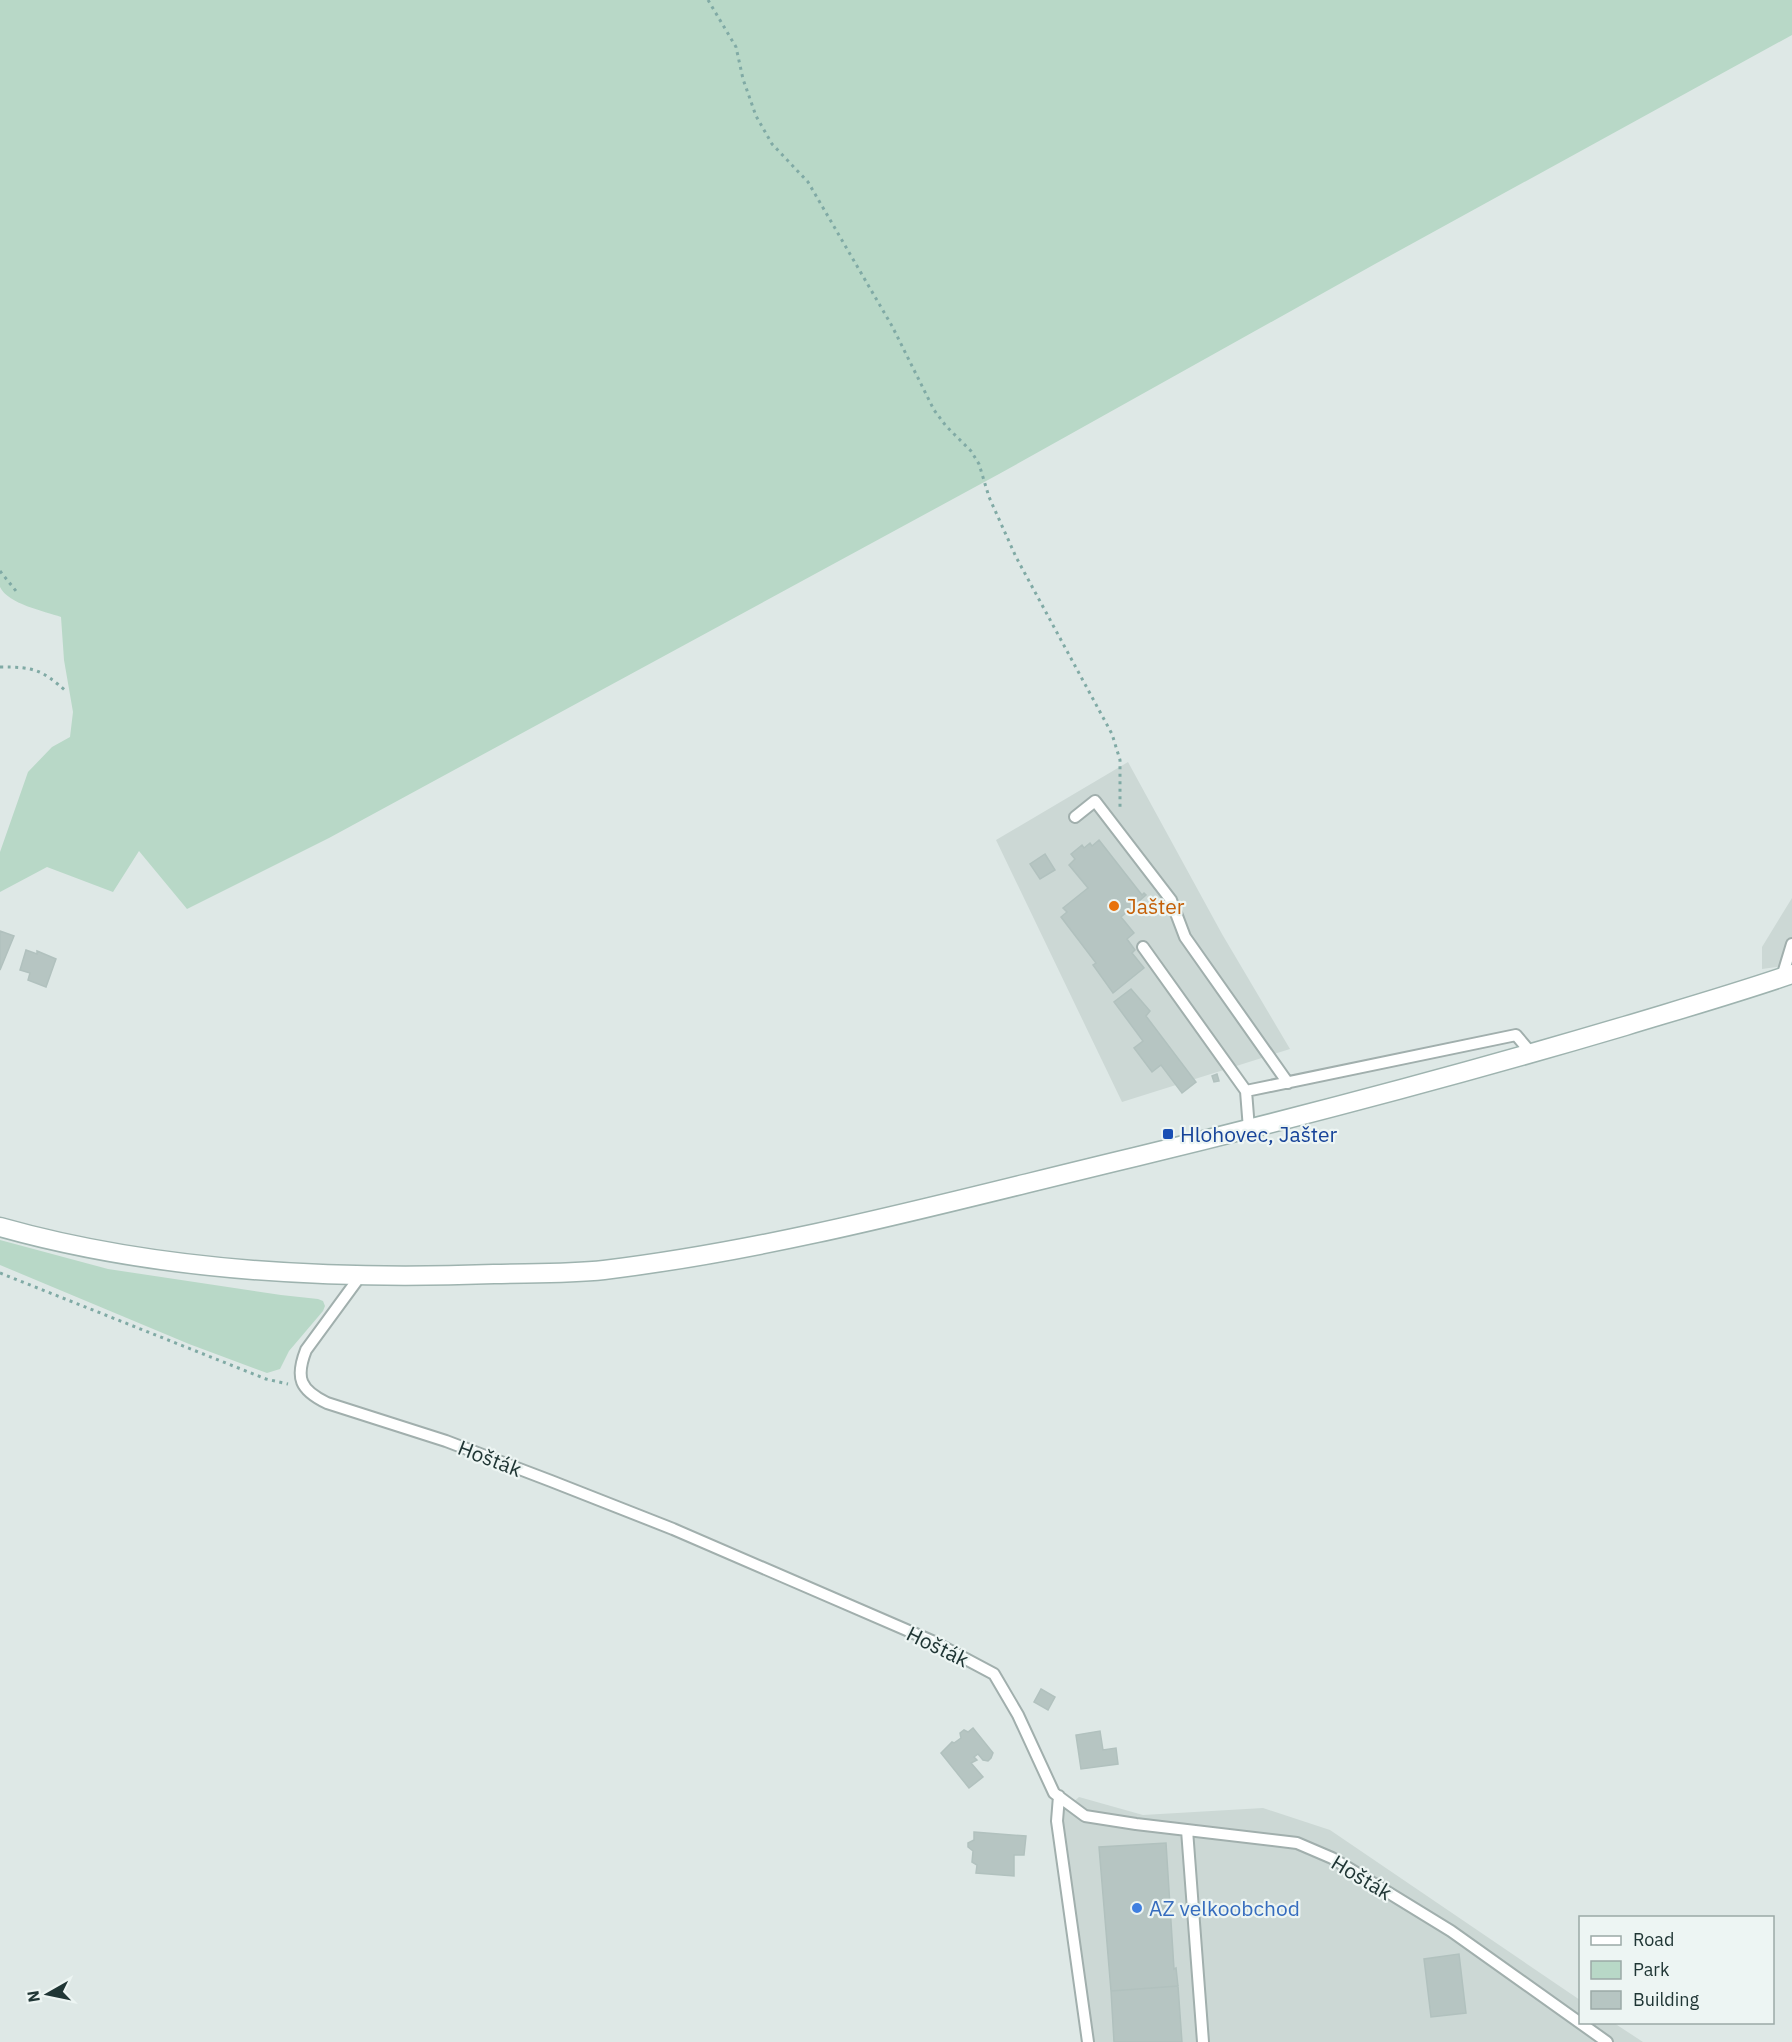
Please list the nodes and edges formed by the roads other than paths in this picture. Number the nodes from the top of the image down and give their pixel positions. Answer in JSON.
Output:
{"nodes":[{"id":1,"x":1075,"y":817,"type":"dead end"},
{"id":2,"x":1792,"y":944,"type":"edge"},
{"id":3,"x":1143,"y":947,"type":"dead end"},
{"id":4,"x":1787,"y":975,"type":"edge"},
{"id":5,"x":1532,"y":1054,"type":"junction"},
{"id":6,"x":1288,"y":1083,"type":"junction"},
{"id":7,"x":1246,"y":1091,"type":"junction"},
{"id":8,"x":1248,"y":1129,"type":"junction"},
{"id":9,"x":0,"y":1227,"type":"edge"},
{"id":10,"x":361,"y":1275,"type":"junction"},
{"id":11,"x":1059,"y":1796,"type":"junction"},
{"id":12,"x":1187,"y":1830,"type":"junction"},
{"id":13,"x":1579,"y":2022,"type":"edge"},
{"id":14,"x":1582,"y":2024,"type":"edge"},
{"id":15,"x":1088,"y":2042,"type":"edge"},
{"id":16,"x":1203,"y":2042,"type":"edge"},
{"id":17,"x":1607,"y":2042,"type":"edge"}],
"edges":[{"from":1,"to":6,"type":"lane"},
{"from":2,"to":4,"type":"lane"},
{"from":3,"to":7,"type":"lane"},
{"from":4,"to":5,"type":"main road"},
{"from":5,"to":6,"type":"lane"},
{"from":5,"to":8,"type":"main road"},
{"from":6,"to":7,"type":"lane"},
{"from":7,"to":8,"type":"lane"},
{"from":8,"to":10,"type":"main road"},
{"from":9,"to":10,"type":"main road"},
{"from":10,"to":11,"type":"lane","name":"Hošták"},
{"from":11,"to":12,"type":"lane","name":"Hošták"},
{"from":11,"to":15,"type":"lane"},
{"from":12,"to":13,"type":"lane","name":"Hošták"},
{"from":12,"to":16,"type":"lane"},
{"from":14,"to":17,"type":"lane","name":"Hošták"}]}
